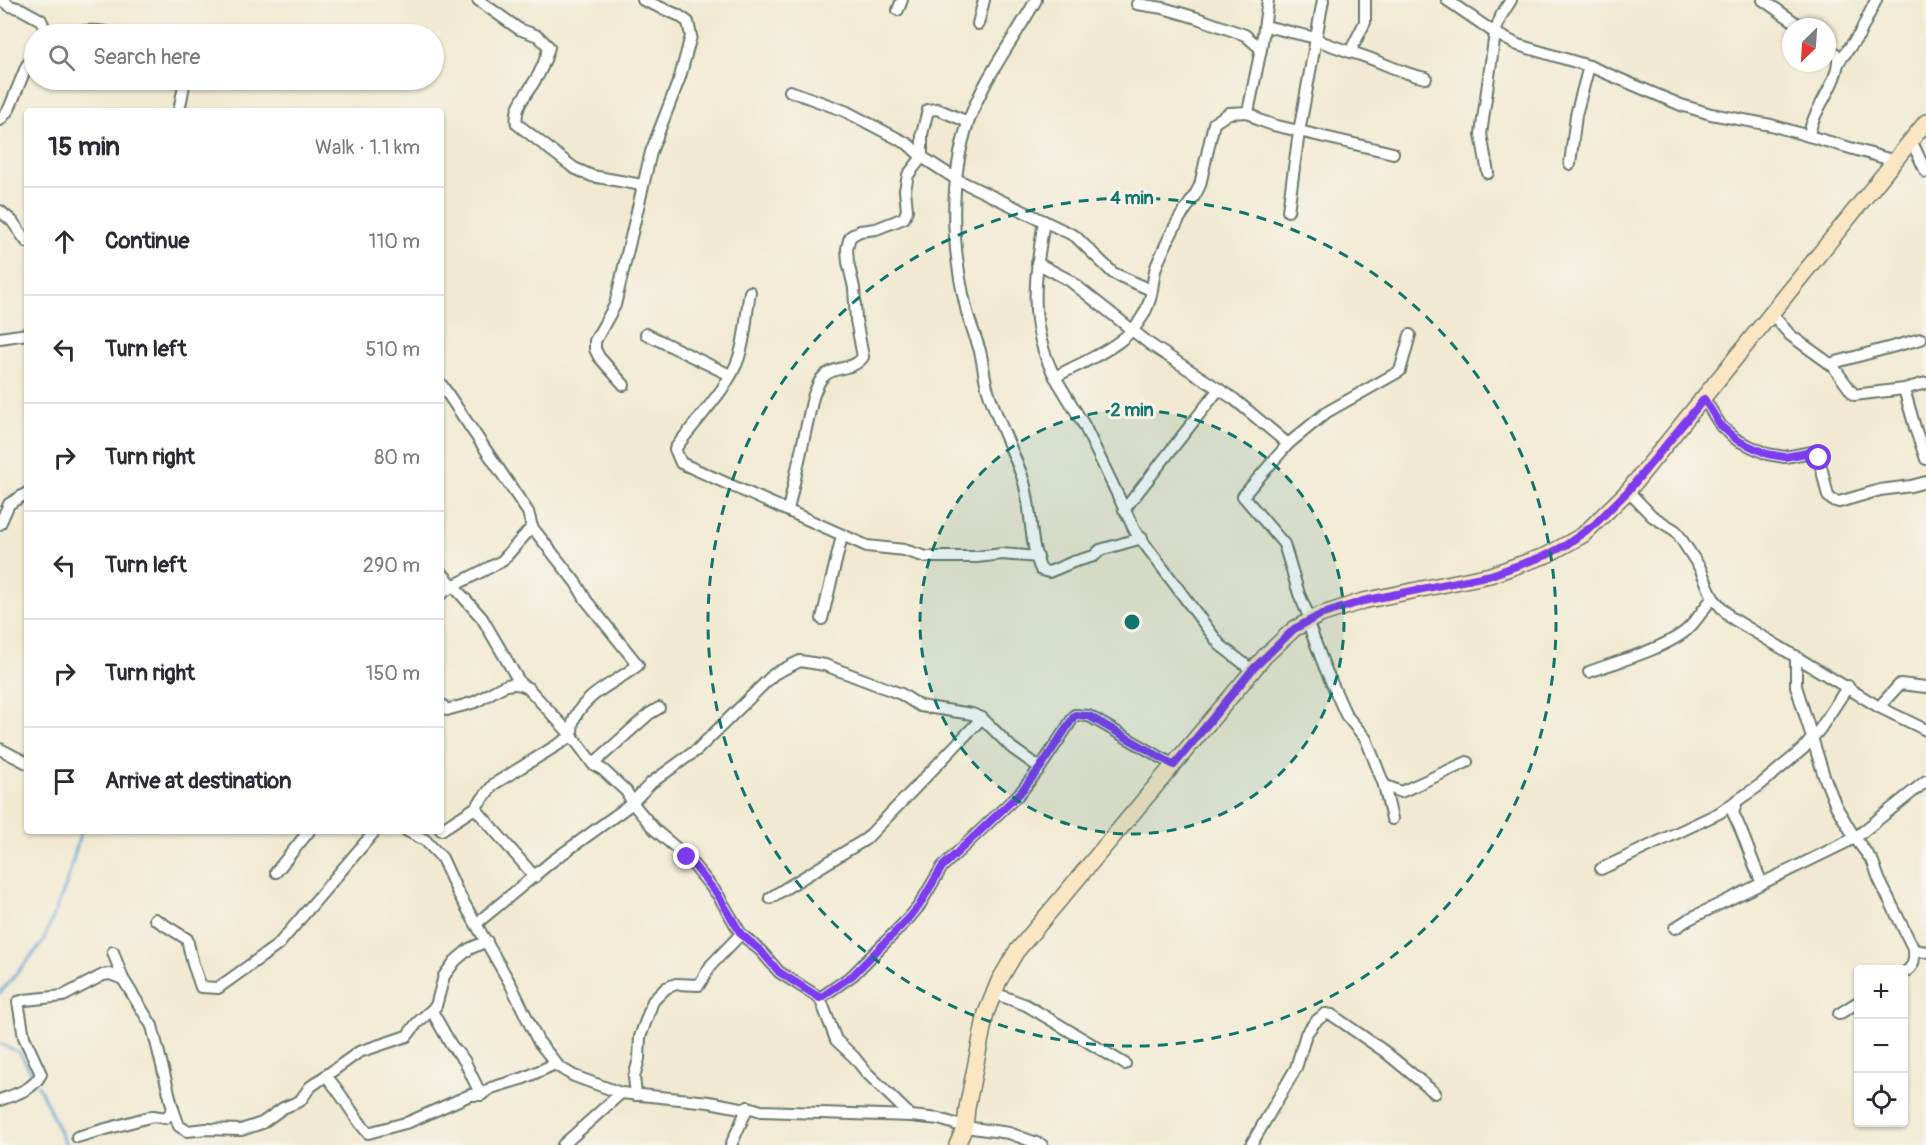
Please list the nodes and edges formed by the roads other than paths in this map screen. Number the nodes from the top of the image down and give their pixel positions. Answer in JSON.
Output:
{"nodes":[{"id":1,"x":1,"y":0,"type":"edge"},
{"id":2,"x":478,"y":0,"type":"edge"},
{"id":3,"x":643,"y":0,"type":"edge"},
{"id":4,"x":984,"y":0,"type":"edge"},
{"id":5,"x":1036,"y":0,"type":"edge"},
{"id":6,"x":1268,"y":0,"type":"edge"},
{"id":7,"x":1323,"y":0,"type":"edge"},
{"id":8,"x":1365,"y":0,"type":"edge"},
{"id":9,"x":1447,"y":0,"type":"edge"},
{"id":10,"x":1511,"y":0,"type":"edge"},
{"id":11,"x":1763,"y":0,"type":"edge"},
{"id":12,"x":1876,"y":0,"type":"edge"},
{"id":13,"x":1137,"y":4,"type":"dead end"},
{"id":14,"x":1789,"y":18,"type":"edge"},
{"id":15,"x":44,"y":24,"type":"edge"},
{"id":16,"x":978,"y":24,"type":"dead end"},
{"id":17,"x":1265,"y":26,"type":"junction"},
{"id":18,"x":1494,"y":33,"type":"junction"},
{"id":19,"x":1316,"y":38,"type":"junction"},
{"id":20,"x":1262,"y":49,"type":"junction"},
{"id":21,"x":1350,"y":52,"type":"junction"},
{"id":22,"x":1836,"y":54,"type":"edge"},
{"id":23,"x":1838,"y":63,"type":"junction"},
{"id":24,"x":1589,"y":66,"type":"junction"},
{"id":25,"x":24,"y":72,"type":"edge"},
{"id":26,"x":1426,"y":78,"type":"dead end"},
{"id":27,"x":182,"y":90,"type":"edge"},
{"id":28,"x":790,"y":91,"type":"dead end"},
{"id":29,"x":179,"y":108,"type":"edge"},
{"id":30,"x":1248,"y":112,"type":"junction"},
{"id":31,"x":0,"y":120,"type":"edge"},
{"id":32,"x":968,"y":122,"type":"junction"},
{"id":33,"x":1926,"y":122,"type":"edge"},
{"id":34,"x":1299,"y":132,"type":"junction"},
{"id":35,"x":1809,"y":136,"type":"junction"},
{"id":36,"x":1911,"y":140,"type":"junction"},
{"id":37,"x":1393,"y":153,"type":"dead end"},
{"id":38,"x":922,"y":157,"type":"junction"},
{"id":39,"x":1895,"y":161,"type":"junction"},
{"id":40,"x":1570,"y":164,"type":"dead end"},
{"id":41,"x":1926,"y":172,"type":"edge"},
{"id":42,"x":1488,"y":173,"type":"dead end"},
{"id":43,"x":956,"y":179,"type":"junction"},
{"id":44,"x":642,"y":185,"type":"junction"},
{"id":45,"x":0,"y":211,"type":"edge"},
{"id":46,"x":1288,"y":212,"type":"dead end"},
{"id":47,"x":1044,"y":221,"type":"junction"},
{"id":48,"x":24,"y":238,"type":"edge"},
{"id":49,"x":1037,"y":263,"type":"junction"},
{"id":50,"x":1151,"y":290,"type":"junction"},
{"id":51,"x":750,"y":292,"type":"dead end"},
{"id":52,"x":1772,"y":314,"type":"junction"},
{"id":53,"x":1133,"y":332,"type":"junction"},
{"id":54,"x":24,"y":334,"type":"edge"},
{"id":55,"x":646,"y":334,"type":"dead end"},
{"id":56,"x":1410,"y":335,"type":"dead end"},
{"id":57,"x":0,"y":338,"type":"edge"},
{"id":58,"x":1921,"y":339,"type":"dead end"},
{"id":59,"x":1829,"y":363,"type":"junction"},
{"id":60,"x":730,"y":375,"type":"junction"},
{"id":61,"x":1055,"y":377,"type":"junction"},
{"id":62,"x":1926,"y":383,"type":"edge"},
{"id":63,"x":624,"y":385,"type":"dead end"},
{"id":64,"x":444,"y":388,"type":"edge"},
{"id":65,"x":1219,"y":389,"type":"junction"},
{"id":66,"x":1904,"y":389,"type":"junction"},
{"id":67,"x":1704,"y":399,"type":"junction"},
{"id":68,"x":1288,"y":444,"type":"junction"},
{"id":69,"x":1926,"y":459,"type":"edge"},
{"id":70,"x":1926,"y":482,"type":"edge"},
{"id":71,"x":1628,"y":491,"type":"junction"},
{"id":72,"x":24,"y":495,"type":"edge"},
{"id":73,"x":788,"y":510,"type":"junction"},
{"id":74,"x":1124,"y":510,"type":"junction"},
{"id":75,"x":0,"y":524,"type":"edge"},
{"id":76,"x":532,"y":527,"type":"junction"},
{"id":77,"x":842,"y":536,"type":"junction"},
{"id":78,"x":1142,"y":538,"type":"junction"},
{"id":79,"x":1038,"y":557,"type":"junction"},
{"id":80,"x":444,"y":576,"type":"edge"},
{"id":81,"x":453,"y":586,"type":"junction"},
{"id":82,"x":444,"y":592,"type":"edge"},
{"id":83,"x":1713,"y":598,"type":"junction"},
{"id":84,"x":822,"y":620,"type":"dead end"},
{"id":85,"x":1309,"y":620,"type":"junction"},
{"id":86,"x":1796,"y":656,"type":"junction"},
{"id":87,"x":1252,"y":670,"type":"junction"},
{"id":88,"x":1588,"y":672,"type":"dead end"},
{"id":89,"x":520,"y":683,"type":"junction"},
{"id":90,"x":1848,"y":686,"type":"junction"},
{"id":91,"x":1926,"y":687,"type":"edge"},
{"id":92,"x":444,"y":707,"type":"edge"},
{"id":93,"x":1879,"y":707,"type":"junction"},
{"id":94,"x":659,"y":708,"type":"dead end"},
{"id":95,"x":982,"y":718,"type":"junction"},
{"id":96,"x":1926,"y":730,"type":"edge"},
{"id":97,"x":572,"y":736,"type":"junction"},
{"id":98,"x":1812,"y":737,"type":"junction"},
{"id":99,"x":0,"y":749,"type":"edge"},
{"id":100,"x":24,"y":761,"type":"edge"},
{"id":101,"x":1467,"y":762,"type":"dead end"},
{"id":102,"x":593,"y":764,"type":"junction"},
{"id":103,"x":1174,"y":765,"type":"junction"},
{"id":104,"x":1040,"y":768,"type":"junction"},
{"id":105,"x":1925,"y":784,"type":"edge"},
{"id":106,"x":1384,"y":785,"type":"junction"},
{"id":107,"x":1737,"y":801,"type":"junction"},
{"id":108,"x":633,"y":802,"type":"junction"},
{"id":109,"x":475,"y":808,"type":"junction"},
{"id":110,"x":1392,"y":819,"type":"dead end"},
{"id":111,"x":444,"y":827,"type":"edge"},
{"id":112,"x":307,"y":834,"type":"edge"},
{"id":113,"x":372,"y":834,"type":"edge"},
{"id":114,"x":413,"y":834,"type":"edge"},
{"id":115,"x":434,"y":834,"type":"edge"},
{"id":116,"x":1855,"y":838,"type":"junction"},
{"id":117,"x":425,"y":840,"type":"junction"},
{"id":118,"x":1601,"y":869,"type":"dead end"},
{"id":119,"x":276,"y":872,"type":"dead end"},
{"id":120,"x":535,"y":877,"type":"junction"},
{"id":121,"x":1762,"y":883,"type":"junction"},
{"id":122,"x":770,"y":898,"type":"dead end"},
{"id":123,"x":155,"y":919,"type":"dead end"},
{"id":124,"x":477,"y":923,"type":"junction"},
{"id":125,"x":1675,"y":928,"type":"dead end"},
{"id":126,"x":741,"y":934,"type":"junction"},
{"id":127,"x":487,"y":941,"type":"junction"},
{"id":128,"x":1914,"y":950,"type":"junction"},
{"id":129,"x":113,"y":952,"type":"dead end"},
{"id":130,"x":1926,"y":952,"type":"edge"},
{"id":131,"x":1908,"y":970,"type":"edge"},
{"id":132,"x":123,"y":979,"type":"junction"},
{"id":133,"x":994,"y":993,"type":"junction"},
{"id":134,"x":820,"y":998,"type":"junction"},
{"id":135,"x":1854,"y":1005,"type":"edge"},
{"id":136,"x":432,"y":1011,"type":"junction"},
{"id":137,"x":1839,"y":1014,"type":"dead end"},
{"id":138,"x":555,"y":1064,"type":"junction"},
{"id":139,"x":1125,"y":1064,"type":"dead end"},
{"id":140,"x":326,"y":1076,"type":"junction"},
{"id":141,"x":621,"y":1093,"type":"junction"},
{"id":142,"x":1435,"y":1093,"type":"dead end"},
{"id":143,"x":481,"y":1095,"type":"junction"},
{"id":144,"x":636,"y":1095,"type":"junction"},
{"id":145,"x":0,"y":1100,"type":"edge"},
{"id":146,"x":748,"y":1107,"type":"junction"},
{"id":147,"x":173,"y":1109,"type":"junction"},
{"id":148,"x":911,"y":1116,"type":"junction"},
{"id":149,"x":965,"y":1127,"type":"junction"},
{"id":150,"x":77,"y":1137,"type":"dead end"},
{"id":151,"x":563,"y":1145,"type":"edge"},
{"id":152,"x":731,"y":1145,"type":"edge"},
{"id":153,"x":957,"y":1145,"type":"edge"},
{"id":154,"x":1042,"y":1145,"type":"edge"},
{"id":155,"x":1251,"y":1145,"type":"edge"}],
"edges":[{"from":1,"to":15,"type":"street"},
{"from":2,"to":44,"type":"street"},
{"from":3,"to":44,"type":"street"},
{"from":4,"to":16,"type":"street"},
{"from":5,"to":32,"type":"street"},
{"from":6,"to":17,"type":"street"},
{"from":7,"to":19,"type":"street"},
{"from":8,"to":21,"type":"street"},
{"from":9,"to":18,"type":"street"},
{"from":10,"to":18,"type":"street"},
{"from":11,"to":14,"type":"street"},
{"from":12,"to":23,"type":"street"},
{"from":13,"to":20,"type":"street"},
{"from":17,"to":19,"type":"street"},
{"from":17,"to":20,"type":"street"},
{"from":18,"to":24,"type":"street"},
{"from":18,"to":42,"type":"street"},
{"from":19,"to":21,"type":"street"},
{"from":19,"to":34,"type":"street"},
{"from":20,"to":30,"type":"street"},
{"from":21,"to":26,"type":"street"},
{"from":22,"to":23,"type":"street"},
{"from":23,"to":35,"type":"street"},
{"from":24,"to":35,"type":"street"},
{"from":24,"to":40,"type":"street"},
{"from":25,"to":31,"type":"street"},
{"from":27,"to":29,"type":"street"},
{"from":28,"to":38,"type":"street"},
{"from":30,"to":34,"type":"street"},
{"from":30,"to":50,"type":"street"},
{"from":32,"to":38,"type":"street"},
{"from":32,"to":43,"type":"street"},
{"from":33,"to":36,"type":"main road"},
{"from":34,"to":37,"type":"street"},
{"from":34,"to":46,"type":"street"},
{"from":35,"to":39,"type":"street"},
{"from":36,"to":39,"type":"main road"},
{"from":36,"to":41,"type":"street"},
{"from":38,"to":43,"type":"street"},
{"from":38,"to":73,"type":"street"},
{"from":39,"to":52,"type":"main road"},
{"from":43,"to":47,"type":"street"},
{"from":43,"to":79,"type":"street"},
{"from":44,"to":63,"type":"street"},
{"from":45,"to":48,"type":"street"},
{"from":47,"to":49,"type":"street"},
{"from":47,"to":50,"type":"street"},
{"from":49,"to":53,"type":"street"},
{"from":49,"to":61,"type":"street"},
{"from":50,"to":53,"type":"street"},
{"from":51,"to":60,"type":"street"},
{"from":52,"to":59,"type":"street"},
{"from":52,"to":67,"type":"main road"},
{"from":53,"to":61,"type":"street"},
{"from":53,"to":65,"type":"street"},
{"from":54,"to":57,"type":"street"},
{"from":55,"to":60,"type":"street"},
{"from":56,"to":68,"type":"street"},
{"from":58,"to":59,"type":"street"},
{"from":59,"to":66,"type":"street"},
{"from":60,"to":73,"type":"street"},
{"from":61,"to":74,"type":"street"},
{"from":62,"to":66,"type":"street"},
{"from":64,"to":76,"type":"street"},
{"from":65,"to":68,"type":"street"},
{"from":65,"to":74,"type":"street"},
{"from":66,"to":69,"type":"street"},
{"from":67,"to":70,"type":"street"},
{"from":67,"to":71,"type":"main road"},
{"from":68,"to":85,"type":"street"},
{"from":71,"to":83,"type":"street"},
{"from":71,"to":85,"type":"main road"},
{"from":72,"to":75,"type":"street"},
{"from":73,"to":77,"type":"street"},
{"from":74,"to":78,"type":"street"},
{"from":76,"to":81,"type":"street"},
{"from":76,"to":97,"type":"street"},
{"from":77,"to":79,"type":"street"},
{"from":77,"to":84,"type":"street"},
{"from":78,"to":79,"type":"street"},
{"from":78,"to":87,"type":"street"},
{"from":80,"to":81,"type":"street"},
{"from":81,"to":82,"type":"street"},
{"from":81,"to":89,"type":"street"},
{"from":83,"to":86,"type":"street"},
{"from":83,"to":88,"type":"street"},
{"from":85,"to":87,"type":"main road"},
{"from":85,"to":106,"type":"street"},
{"from":86,"to":90,"type":"street"},
{"from":86,"to":98,"type":"street"},
{"from":87,"to":103,"type":"main road"},
{"from":89,"to":92,"type":"street"},
{"from":89,"to":97,"type":"street"},
{"from":90,"to":93,"type":"street"},
{"from":90,"to":98,"type":"street"},
{"from":91,"to":93,"type":"street"},
{"from":93,"to":96,"type":"street"},
{"from":94,"to":102,"type":"street"},
{"from":95,"to":104,"type":"street"},
{"from":95,"to":108,"type":"street"},
{"from":95,"to":122,"type":"street"},
{"from":97,"to":102,"type":"street"},
{"from":97,"to":109,"type":"street"},
{"from":98,"to":107,"type":"street"},
{"from":98,"to":116,"type":"street"},
{"from":99,"to":100,"type":"street"},
{"from":101,"to":106,"type":"street"},
{"from":102,"to":108,"type":"street"},
{"from":103,"to":104,"type":"street"},
{"from":103,"to":133,"type":"main road"},
{"from":104,"to":134,"type":"street"},
{"from":105,"to":116,"type":"street"},
{"from":106,"to":110,"type":"street"},
{"from":107,"to":118,"type":"street"},
{"from":107,"to":121,"type":"street"},
{"from":108,"to":120,"type":"street"},
{"from":108,"to":126,"type":"street"},
{"from":109,"to":111,"type":"street"},
{"from":109,"to":120,"type":"street"},
{"from":112,"to":119,"type":"street"},
{"from":113,"to":123,"type":"street"},
{"from":114,"to":117,"type":"street"},
{"from":115,"to":117,"type":"street"},
{"from":116,"to":121,"type":"street"},
{"from":116,"to":128,"type":"street"},
{"from":117,"to":124,"type":"street"},
{"from":120,"to":124,"type":"street"},
{"from":121,"to":125,"type":"street"},
{"from":124,"to":127,"type":"street"},
{"from":126,"to":134,"type":"street"},
{"from":126,"to":144,"type":"street"},
{"from":127,"to":136,"type":"street"},
{"from":127,"to":138,"type":"street"},
{"from":128,"to":130,"type":"street"},
{"from":128,"to":131,"type":"street"},
{"from":129,"to":132,"type":"street"},
{"from":132,"to":145,"type":"street"},
{"from":132,"to":147,"type":"street"},
{"from":133,"to":139,"type":"street"},
{"from":133,"to":149,"type":"main road"},
{"from":134,"to":148,"type":"street"},
{"from":135,"to":137,"type":"street"},
{"from":136,"to":140,"type":"street"},
{"from":136,"to":143,"type":"street"},
{"from":138,"to":141,"type":"street"},
{"from":138,"to":143,"type":"street"},
{"from":140,"to":143,"type":"street"},
{"from":140,"to":147,"type":"street"},
{"from":141,"to":144,"type":"street"},
{"from":141,"to":151,"type":"street"},
{"from":142,"to":155,"type":"street"},
{"from":144,"to":146,"type":"street"},
{"from":146,"to":148,"type":"street"},
{"from":146,"to":152,"type":"street"},
{"from":147,"to":150,"type":"street"},
{"from":148,"to":149,"type":"street"},
{"from":149,"to":153,"type":"main road"},
{"from":149,"to":154,"type":"street"}]}
